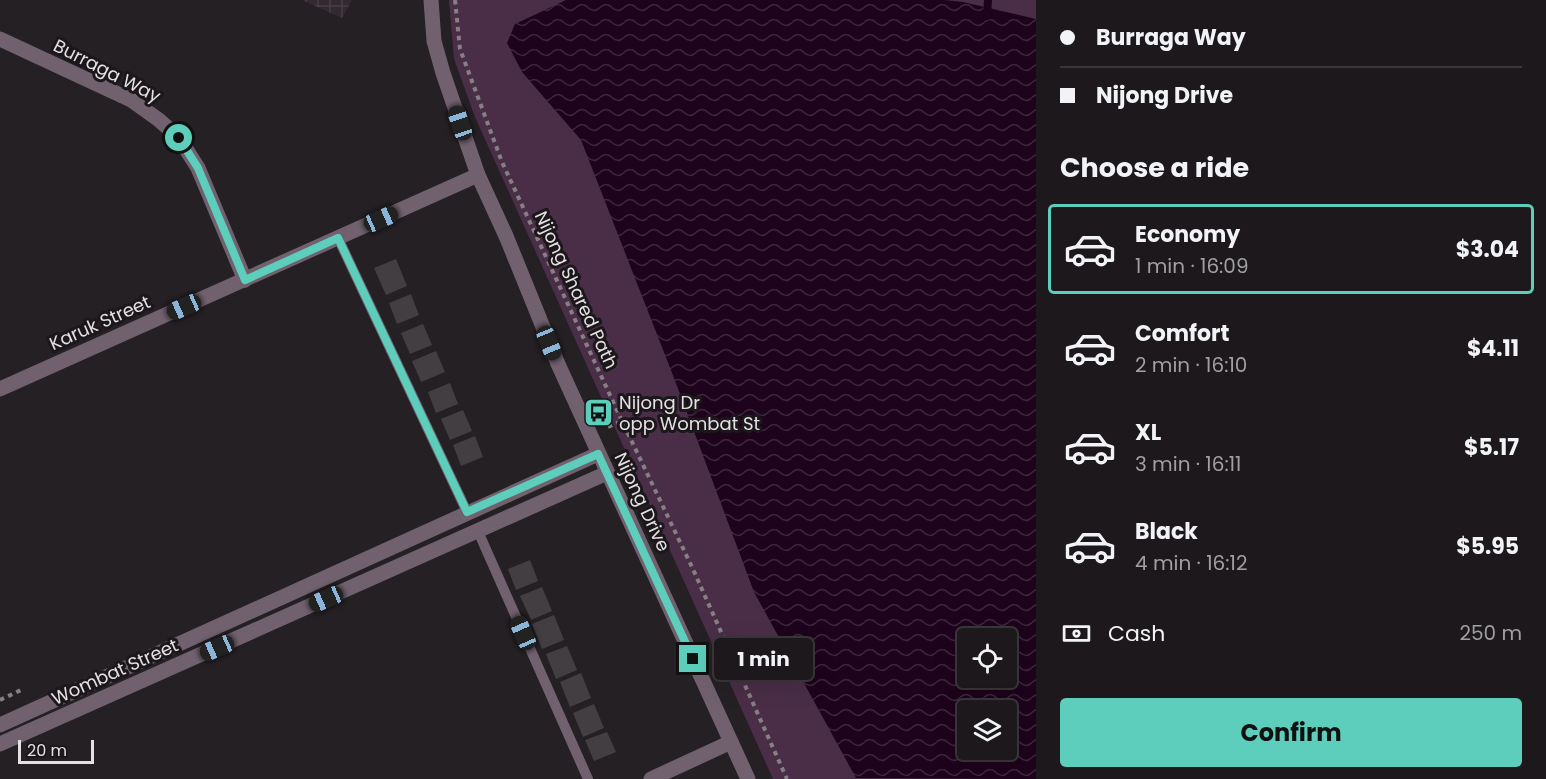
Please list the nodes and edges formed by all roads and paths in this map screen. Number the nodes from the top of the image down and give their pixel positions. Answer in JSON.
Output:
{"nodes":[{"id":1,"x":431,"y":0,"type":"edge"},
{"id":2,"x":455,"y":0,"type":"edge"},
{"id":3,"x":0,"y":39,"type":"edge"},
{"id":4,"x":478,"y":175,"type":"junction"},
{"id":5,"x":338,"y":238,"type":"junction"},
{"id":6,"x":245,"y":280,"type":"junction"},
{"id":7,"x":0,"y":389,"type":"edge"},
{"id":8,"x":598,"y":454,"type":"junction"},
{"id":9,"x":607,"y":472,"type":"junction"},
{"id":10,"x":467,"y":512,"type":"junction"},
{"id":11,"x":477,"y":529,"type":"junction"},
{"id":12,"x":0,"y":725,"type":"edge"},
{"id":13,"x":731,"y":742,"type":"junction"},
{"id":14,"x":0,"y":744,"type":"edge"},
{"id":15,"x":588,"y":779,"type":"edge"},
{"id":16,"x":651,"y":779,"type":"edge"},
{"id":17,"x":748,"y":779,"type":"edge"},
{"id":18,"x":787,"y":779,"type":"edge"}],
"edges":[{"from":1,"to":4,"type":"street","name":"Nijong Drive"},
{"from":2,"to":18,"type":"path","name":"Nijong Shared Path"},
{"from":3,"to":6,"type":"street","name":"Burraga Way"},
{"from":4,"to":5,"type":"street","name":"Karuk Street"},
{"from":4,"to":8,"type":"street","name":"Nijong Drive"},
{"from":5,"to":6,"type":"street","name":"Karuk Street"},
{"from":5,"to":10,"type":"lane"},
{"from":6,"to":7,"type":"street","name":"Karuk Street"},
{"from":8,"to":9,"type":"street","name":"Nijong Drive"},
{"from":8,"to":10,"type":"street","name":"Wombat Street"},
{"from":9,"to":11,"type":"street","name":"Wombat Street"},
{"from":9,"to":13,"type":"street","name":"Nijong Drive"},
{"from":10,"to":12,"type":"street","name":"Wombat Street"},
{"from":11,"to":14,"type":"street","name":"Wombat Street"},
{"from":11,"to":15,"type":"lane"},
{"from":13,"to":16,"type":"street"},
{"from":13,"to":17,"type":"street","name":"Nijong Drive"}]}
